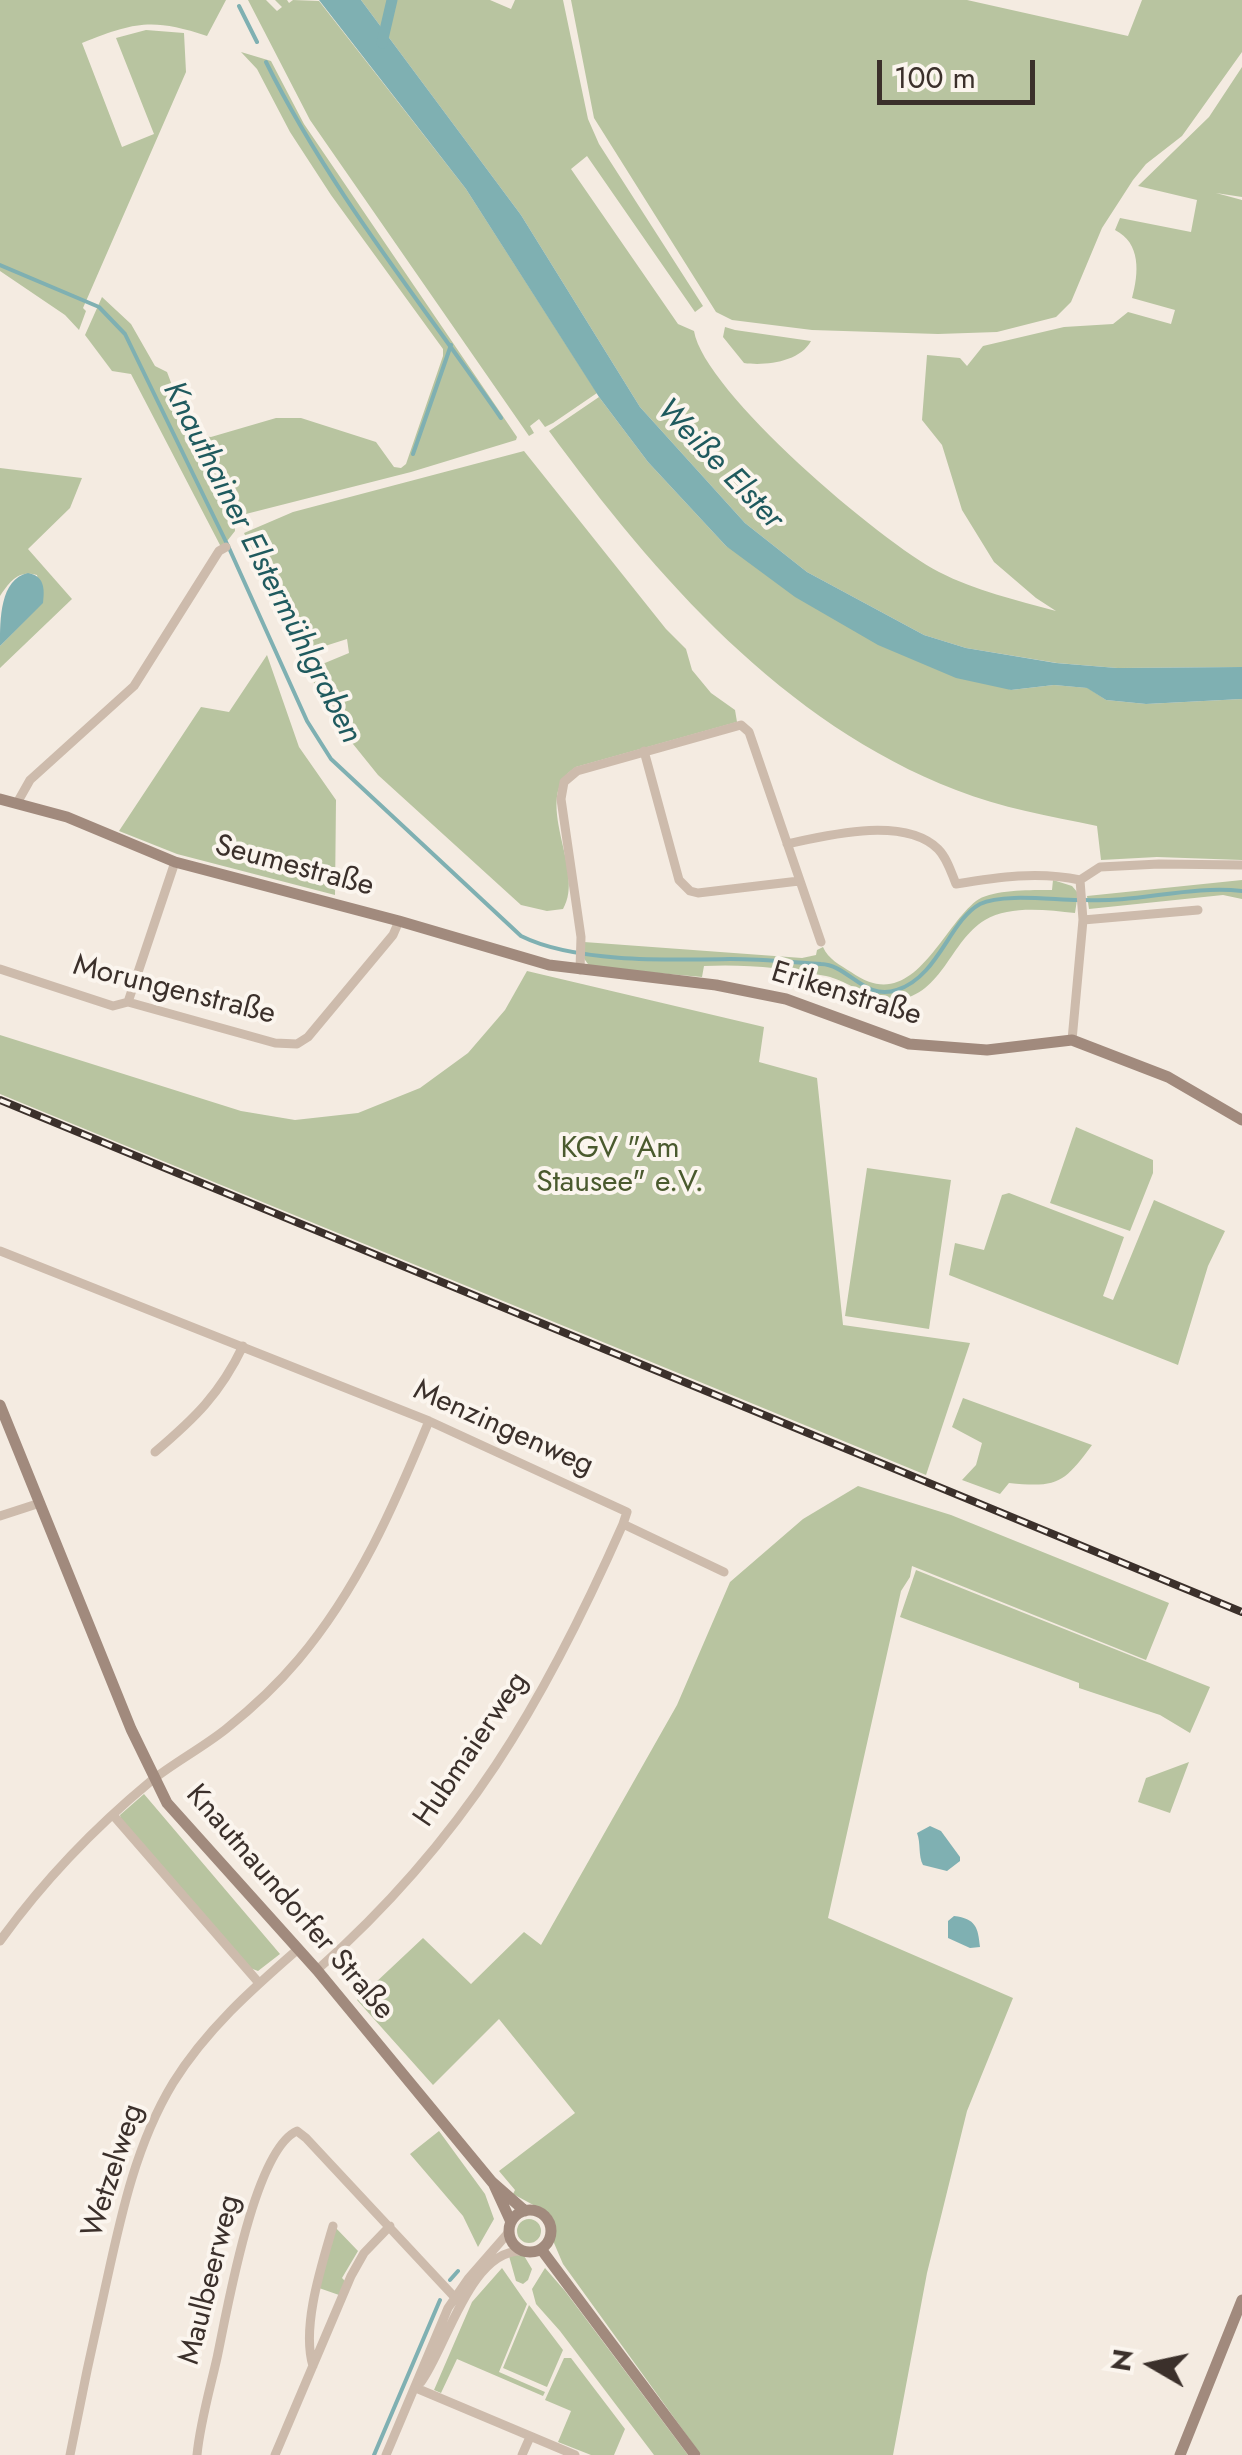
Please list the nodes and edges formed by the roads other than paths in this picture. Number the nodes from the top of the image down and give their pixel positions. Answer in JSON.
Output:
{"nodes":[{"id":1,"x":226,"y":547,"type":"dead end"},
{"id":2,"x":644,"y":752,"type":"junction"},
{"id":3,"x":0,"y":799,"type":"edge"},
{"id":4,"x":18,"y":802,"type":"junction"},
{"id":5,"x":787,"y":844,"type":"junction"},
{"id":6,"x":175,"y":862,"type":"junction"},
{"id":7,"x":1242,"y":865,"type":"edge"},
{"id":8,"x":1080,"y":880,"type":"junction"},
{"id":9,"x":799,"y":881,"type":"junction"},
{"id":10,"x":1198,"y":910,"type":"dead end"},
{"id":11,"x":1082,"y":920,"type":"junction"},
{"id":12,"x":398,"y":921,"type":"junction"},
{"id":13,"x":821,"y":942,"type":"dead end"},
{"id":14,"x":580,"y":963,"type":"junction"},
{"id":15,"x":0,"y":969,"type":"edge"},
{"id":16,"x":716,"y":985,"type":"joint"},
{"id":17,"x":128,"y":1002,"type":"junction"},
{"id":18,"x":1072,"y":1040,"type":"junction"},
{"id":19,"x":1242,"y":1120,"type":"edge"},
{"id":20,"x":0,"y":1252,"type":"edge"},
{"id":21,"x":242,"y":1346,"type":"junction"},
{"id":22,"x":0,"y":1405,"type":"edge"},
{"id":23,"x":429,"y":1421,"type":"junction"},
{"id":24,"x":155,"y":1452,"type":"dead end"},
{"id":25,"x":40,"y":1503,"type":"junction"},
{"id":26,"x":0,"y":1516,"type":"edge"},
{"id":27,"x":623,"y":1524,"type":"junction"},
{"id":28,"x":724,"y":1572,"type":"dead end"},
{"id":29,"x":153,"y":1780,"type":"junction"},
{"id":30,"x":113,"y":1816,"type":"junction"},
{"id":31,"x":0,"y":1941,"type":"edge"},
{"id":32,"x":298,"y":1950,"type":"junction"},
{"id":33,"x":316,"y":1970,"type":"junction"},
{"id":34,"x":259,"y":1982,"type":"junction"},
{"id":35,"x":494,"y":2184,"type":"junction"},
{"id":36,"x":525,"y":2211,"type":"junction"},
{"id":37,"x":333,"y":2226,"type":"dead end"},
{"id":38,"x":390,"y":2226,"type":"junction"},
{"id":39,"x":510,"y":2227,"type":"junction"},
{"id":40,"x":541,"y":2249,"type":"junction"},
{"id":41,"x":522,"y":2250,"type":"junction"},
{"id":42,"x":1242,"y":2300,"type":"edge"},
{"id":43,"x":457,"y":2301,"type":"junction"},
{"id":44,"x":312,"y":2366,"type":"junction"},
{"id":45,"x":416,"y":2388,"type":"junction"},
{"id":46,"x":530,"y":2437,"type":"junction"},
{"id":47,"x":196,"y":2453,"type":"edge"},
{"id":48,"x":70,"y":2455,"type":"edge"},
{"id":49,"x":276,"y":2455,"type":"edge"},
{"id":50,"x":386,"y":2455,"type":"edge"},
{"id":51,"x":522,"y":2455,"type":"edge"},
{"id":52,"x":575,"y":2455,"type":"edge"},
{"id":53,"x":695,"y":2455,"type":"edge"},
{"id":54,"x":1180,"y":2455,"type":"edge"}],
"edges":[{"from":1,"to":4,"type":"street"},
{"from":2,"to":5,"type":"street"},
{"from":2,"to":9,"type":"street"},
{"from":2,"to":14,"type":"street"},
{"from":3,"to":4,"type":"street","name":"Seumestraße"},
{"from":4,"to":6,"type":"street","name":"Seumestraße"},
{"from":5,"to":8,"type":"street"},
{"from":5,"to":9,"type":"street"},
{"from":6,"to":12,"type":"street","name":"Seumestraße"},
{"from":6,"to":17,"type":"street"},
{"from":7,"to":8,"type":"street"},
{"from":8,"to":11,"type":"street"},
{"from":9,"to":13,"type":"street"},
{"from":10,"to":11,"type":"street"},
{"from":11,"to":18,"type":"street"},
{"from":12,"to":14,"type":"street","name":"Seumestraße"},
{"from":12,"to":17,"type":"street","name":"Morungenstraße"},
{"from":14,"to":16,"type":"street","name":"Seumestraße"},
{"from":15,"to":17,"type":"street","name":"Morungenstraße"},
{"from":16,"to":18,"type":"street","name":"Erikenstraße"},
{"from":18,"to":19,"type":"street","name":"Erikenstraße"},
{"from":20,"to":21,"type":"street","name":"Menzingenweg"},
{"from":21,"to":23,"type":"street","name":"Menzingenweg"},
{"from":21,"to":24,"type":"street"},
{"from":22,"to":25,"type":"street","name":"Knautnaundorfer Straße"},
{"from":23,"to":27,"type":"street","name":"Menzingenweg"},
{"from":23,"to":29,"type":"street"},
{"from":25,"to":26,"type":"street"},
{"from":25,"to":29,"type":"street","name":"Knautnaundorfer Straße"},
{"from":27,"to":28,"type":"street","name":"Menzingenweg"},
{"from":27,"to":33,"type":"street","name":"Hubmaierweg"},
{"from":29,"to":30,"type":"street"},
{"from":29,"to":32,"type":"street","name":"Knautnaundorfer Straße"},
{"from":30,"to":31,"type":"street"},
{"from":30,"to":34,"type":"street"},
{"from":32,"to":33,"type":"street","name":"Knautnaundorfer Straße"},
{"from":32,"to":34,"type":"street","name":"Wetzelweg"},
{"from":33,"to":35,"type":"street","name":"Knautnaundorfer Straße"},
{"from":34,"to":48,"type":"street","name":"Wetzelweg"},
{"from":35,"to":36,"type":"street","name":"Knautnaundorfer Straße"},
{"from":35,"to":39,"type":"street","name":"Knautnaundorfer Straße"},
{"from":36,"to":39,"type":"street"},
{"from":36,"to":40,"type":"street"},
{"from":37,"to":44,"type":"street"},
{"from":38,"to":43,"type":"street","name":"Maulbeerweg"},
{"from":38,"to":44,"type":"street"},
{"from":38,"to":47,"type":"street","name":"Maulbeerweg"},
{"from":39,"to":41,"type":"street"},
{"from":39,"to":43,"type":"street"},
{"from":40,"to":41,"type":"street"},
{"from":40,"to":53,"type":"street"},
{"from":41,"to":43,"type":"street"},
{"from":42,"to":54,"type":"street"},
{"from":43,"to":45,"type":"street"},
{"from":44,"to":49,"type":"street"},
{"from":45,"to":46,"type":"street"},
{"from":45,"to":50,"type":"street"},
{"from":46,"to":51,"type":"street"},
{"from":46,"to":52,"type":"street"}]}
